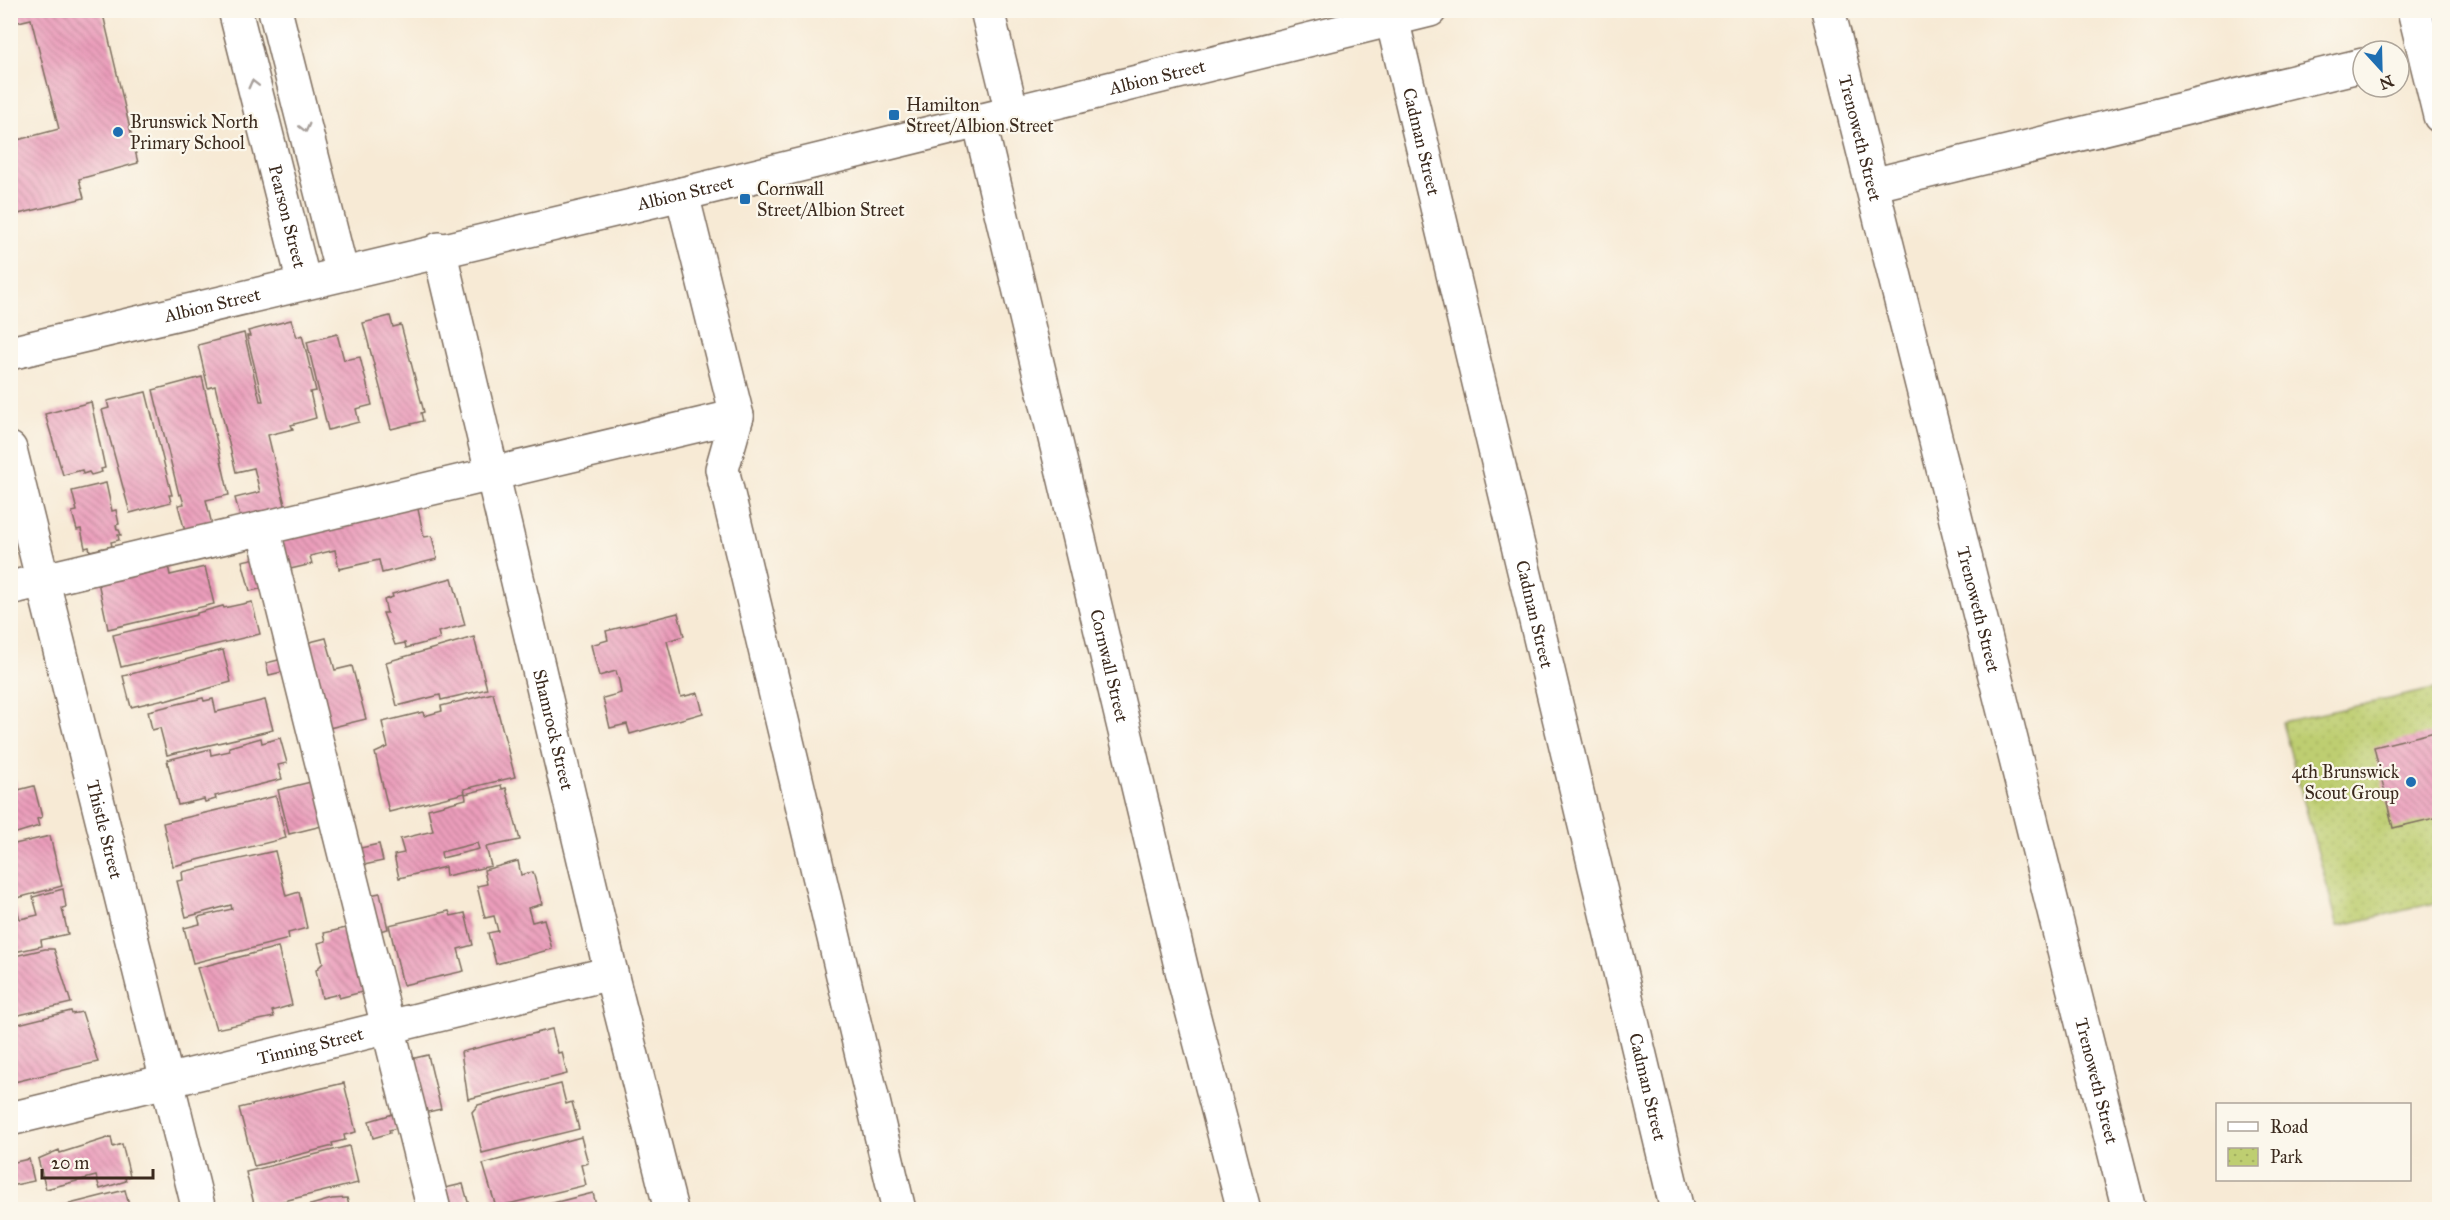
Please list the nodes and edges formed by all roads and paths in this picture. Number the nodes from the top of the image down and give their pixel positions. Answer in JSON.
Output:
{"nodes":[{"id":1,"x":235,"y":10,"type":"edge"},
{"id":2,"x":275,"y":10,"type":"edge"},
{"id":3,"x":987,"y":10,"type":"edge"},
{"id":4,"x":1430,"y":10,"type":"edge"},
{"id":5,"x":1828,"y":10,"type":"edge"},
{"id":6,"x":2414,"y":10,"type":"edge"},
{"id":7,"x":1392,"y":19,"type":"junction"},
{"id":8,"x":2421,"y":51,"type":"edge"},
{"id":9,"x":2351,"y":69,"type":"edge"},
{"id":10,"x":1012,"y":113,"type":"junction"},
{"id":11,"x":2439,"y":116,"type":"edge"},
{"id":12,"x":979,"y":120,"type":"junction"},
{"id":13,"x":1872,"y":184,"type":"junction"},
{"id":14,"x":682,"y":194,"type":"junction"},
{"id":15,"x":439,"y":249,"type":"junction"},
{"id":16,"x":342,"y":274,"type":"junction"},
{"id":17,"x":304,"y":283,"type":"junction"},
{"id":18,"x":10,"y":353,"type":"edge"},
{"id":19,"x":737,"y":416,"type":"junction"},
{"id":20,"x":10,"y":448,"type":"edge"},
{"id":21,"x":493,"y":476,"type":"junction"},
{"id":22,"x":263,"y":528,"type":"junction"},
{"id":23,"x":43,"y":580,"type":"junction"},
{"id":24,"x":10,"y":588,"type":"edge"},
{"id":25,"x":611,"y":973,"type":"junction"},
{"id":26,"x":390,"y":1028,"type":"junction"},
{"id":27,"x":169,"y":1082,"type":"junction"},
{"id":28,"x":10,"y":1119,"type":"edge"},
{"id":29,"x":199,"y":1209,"type":"edge"},
{"id":30,"x":434,"y":1209,"type":"edge"},
{"id":31,"x":671,"y":1209,"type":"edge"},
{"id":32,"x":899,"y":1209,"type":"edge"},
{"id":33,"x":1244,"y":1209,"type":"edge"},
{"id":34,"x":1677,"y":1209,"type":"edge"},
{"id":35,"x":2129,"y":1209,"type":"edge"}],
"edges":[{"from":17,"to":1,"type":"street","name":"Pearson Street","one_way":true},
{"from":2,"to":16,"type":"street","one_way":true},
{"from":3,"to":10,"type":"street"},
{"from":4,"to":7,"type":"street","name":"Albion Street"},
{"from":5,"to":13,"type":"street","name":"Trenoweth Street"},
{"from":6,"to":8,"type":"street"},
{"from":7,"to":10,"type":"street","name":"Albion Street"},
{"from":7,"to":34,"type":"street","name":"Cadman Street"},
{"from":8,"to":11,"type":"street"},
{"from":9,"to":13,"type":"street"},
{"from":10,"to":12,"type":"street","name":"Albion Street"},
{"from":12,"to":14,"type":"street","name":"Albion Street"},
{"from":12,"to":33,"type":"street","name":"Cornwall Street"},
{"from":13,"to":35,"type":"street","name":"Trenoweth Street"},
{"from":14,"to":15,"type":"street","name":"Albion Street"},
{"from":14,"to":19,"type":"street"},
{"from":15,"to":16,"type":"street","name":"Albion Street"},
{"from":15,"to":21,"type":"street","name":"Shamrock Street"},
{"from":16,"to":17,"type":"street","name":"Albion Street"},
{"from":17,"to":18,"type":"street","name":"Albion Street"},
{"from":19,"to":21,"type":"street"},
{"from":19,"to":32,"type":"street"},
{"from":20,"to":23,"type":"street","name":"Thistle Street"},
{"from":21,"to":22,"type":"street"},
{"from":21,"to":25,"type":"street","name":"Shamrock Street"},
{"from":22,"to":23,"type":"street"},
{"from":22,"to":26,"type":"street"},
{"from":23,"to":24,"type":"street"},
{"from":23,"to":27,"type":"street","name":"Thistle Street"},
{"from":25,"to":26,"type":"street","name":"Tinning Street"},
{"from":25,"to":31,"type":"street","name":"Shamrock Street"},
{"from":26,"to":27,"type":"street","name":"Tinning Street"},
{"from":26,"to":30,"type":"street"},
{"from":27,"to":28,"type":"street","name":"Tinning Street"},
{"from":27,"to":29,"type":"street","name":"Thistle Street"}]}
